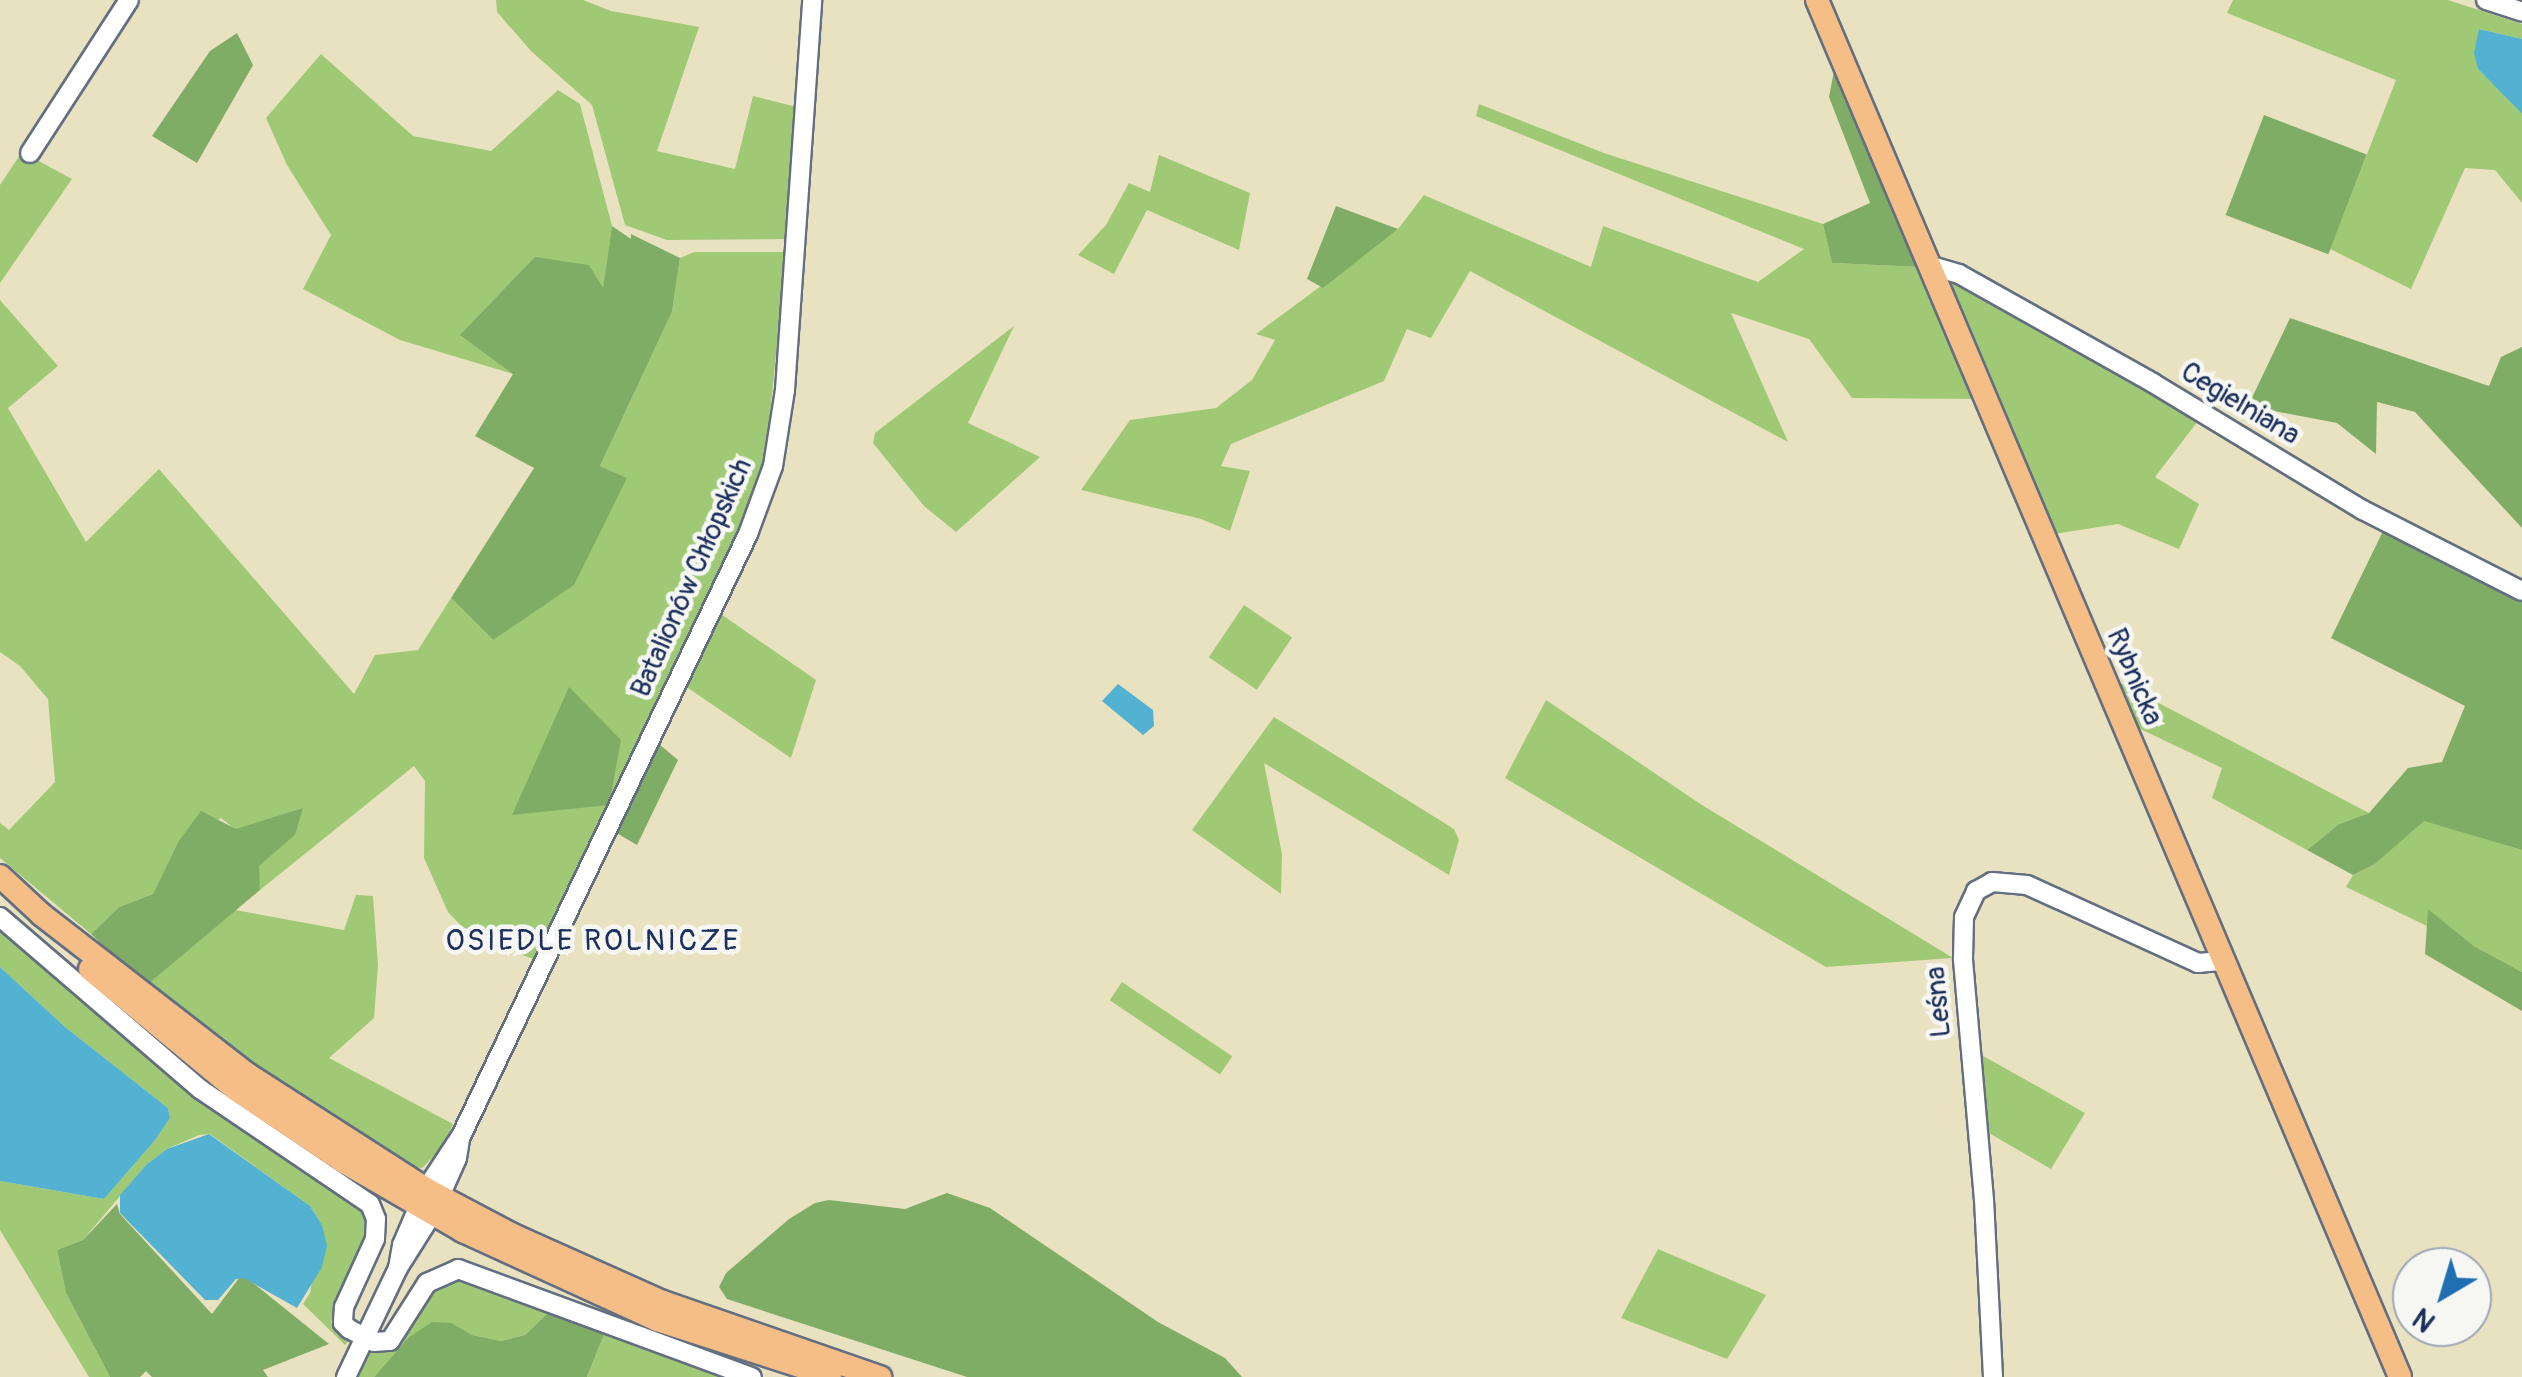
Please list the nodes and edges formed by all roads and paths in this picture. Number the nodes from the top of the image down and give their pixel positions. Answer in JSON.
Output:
{"nodes":[{"id":1,"x":129,"y":0,"type":"edge"},
{"id":2,"x":812,"y":0,"type":"edge"},
{"id":3,"x":1817,"y":0,"type":"edge"},
{"id":4,"x":2486,"y":0,"type":"edge"},
{"id":5,"x":2522,"y":12,"type":"edge"},
{"id":6,"x":30,"y":153,"type":"dead end"},
{"id":7,"x":1928,"y":265,"type":"junction"},
{"id":8,"x":2522,"y":591,"type":"edge"},
{"id":9,"x":0,"y":876,"type":"edge"},
{"id":10,"x":0,"y":917,"type":"edge"},
{"id":11,"x":2222,"y":961,"type":"junction"},
{"id":12,"x":429,"y":1202,"type":"junction"},
{"id":13,"x":364,"y":1337,"type":"junction"},
{"id":14,"x":346,"y":1377,"type":"edge"},
{"id":15,"x":752,"y":1377,"type":"edge"},
{"id":16,"x":834,"y":1377,"type":"edge"},
{"id":17,"x":880,"y":1377,"type":"edge"},
{"id":18,"x":1992,"y":1377,"type":"edge"},
{"id":19,"x":2400,"y":1377,"type":"edge"}],
"edges":[{"from":1,"to":6,"type":"street"},
{"from":2,"to":12,"type":"street","name":"Batalionów Chłopskich"},
{"from":3,"to":7,"type":"main road","name":"Rybnicka"},
{"from":4,"to":5,"type":"street"},
{"from":7,"to":8,"type":"street","name":"Cegielniana"},
{"from":7,"to":11,"type":"main road","name":"Rybnicka"},
{"from":9,"to":12,"type":"main road"},
{"from":10,"to":13,"type":"street"},
{"from":11,"to":18,"type":"street","name":"Leśna"},
{"from":11,"to":19,"type":"main road","name":"Rybnicka"},
{"from":12,"to":13,"type":"street","name":"Batalionów Chłopskich"},
{"from":12,"to":16,"type":"main road"},
{"from":12,"to":17,"type":"main road"},
{"from":13,"to":14,"type":"street","name":"Batalionów Chłopskich"},
{"from":13,"to":15,"type":"street"}]}
